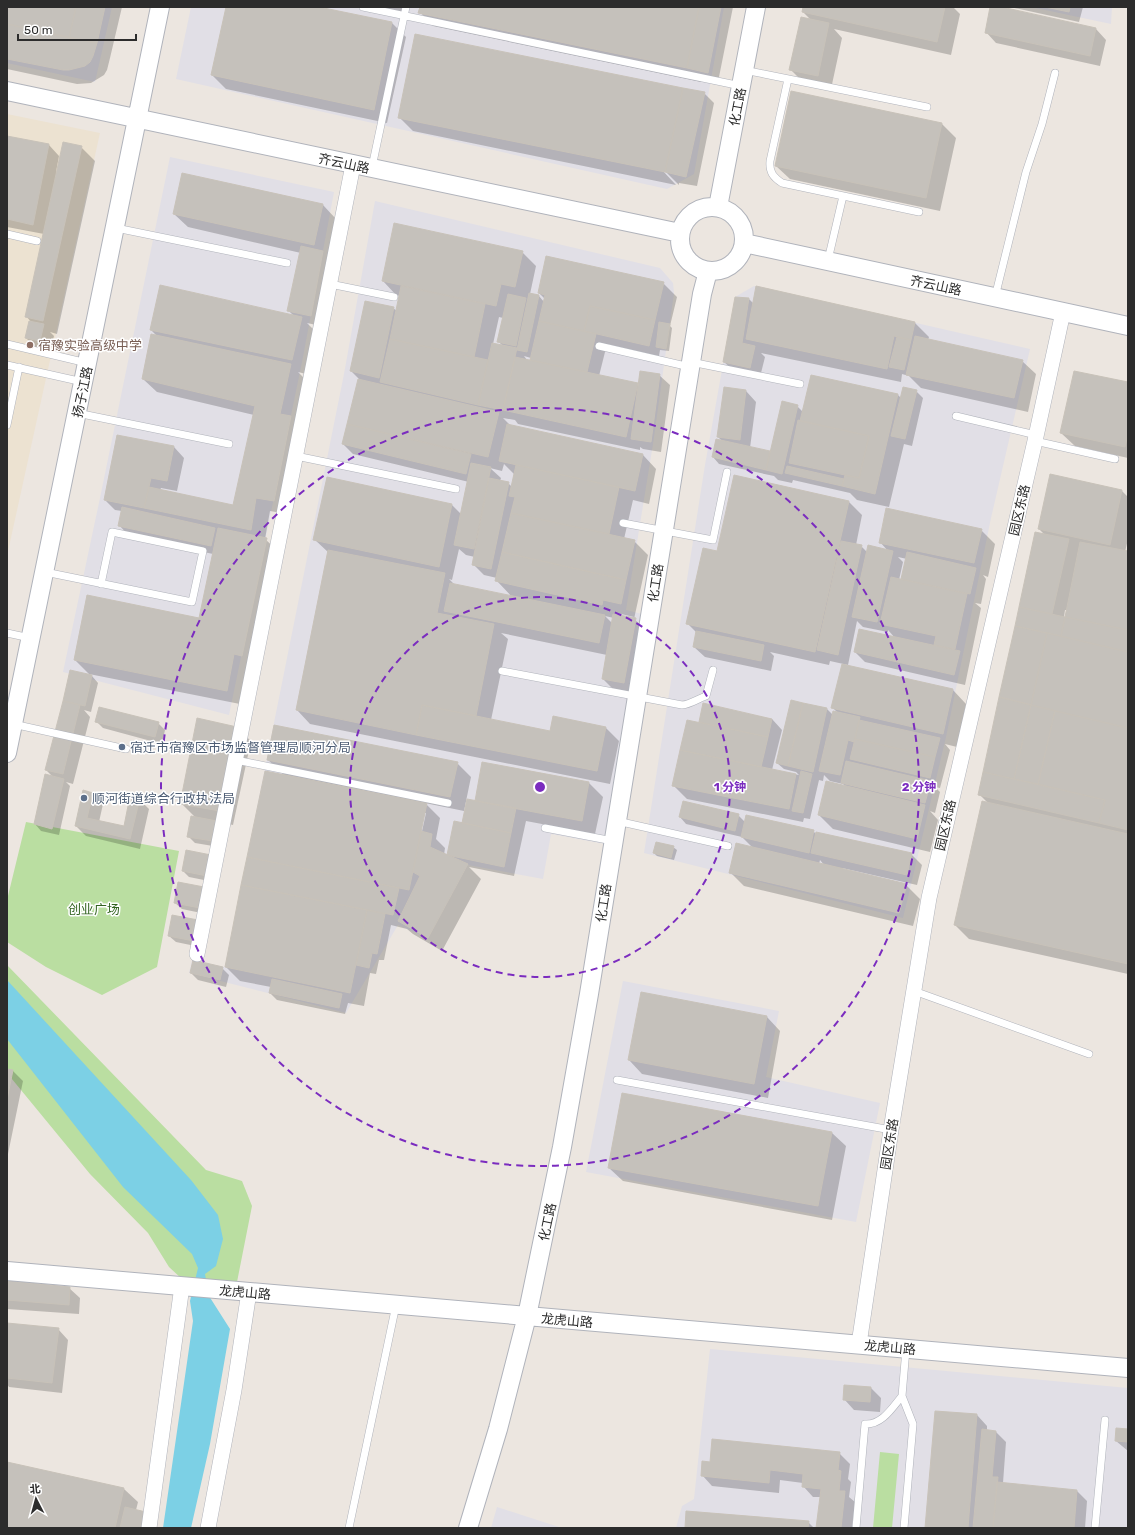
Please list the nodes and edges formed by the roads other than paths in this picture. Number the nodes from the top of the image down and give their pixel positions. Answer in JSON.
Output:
{"nodes":[{"id":1,"x":160,"y":7,"type":"edge"},
{"id":2,"x":363,"y":7,"type":"edge"},
{"id":3,"x":406,"y":7,"type":"edge"},
{"id":4,"x":756,"y":7,"type":"edge"},
{"id":5,"x":404,"y":16,"type":"junction"},
{"id":6,"x":1055,"y":73,"type":"dead end"},
{"id":7,"x":742,"y":78,"type":"junction"},
{"id":8,"x":788,"y":79,"type":"junction"},
{"id":9,"x":7,"y":92,"type":"edge"},
{"id":10,"x":927,"y":107,"type":"dead end"},
{"id":11,"x":138,"y":118,"type":"junction"},
{"id":12,"x":353,"y":165,"type":"junction"},
{"id":13,"x":371,"y":169,"type":"junction"},
{"id":14,"x":843,"y":196,"type":"junction"},
{"id":15,"x":718,"y":207,"type":"junction"},
{"id":16,"x":919,"y":212,"type":"dead end"},
{"id":17,"x":116,"y":228,"type":"junction"},
{"id":18,"x":680,"y":233,"type":"junction"},
{"id":19,"x":7,"y":234,"type":"edge"},
{"id":20,"x":37,"y":241,"type":"dead end"},
{"id":21,"x":744,"y":243,"type":"junction"},
{"id":22,"x":828,"y":261,"type":"junction"},
{"id":23,"x":287,"y":263,"type":"dead end"},
{"id":24,"x":708,"y":271,"type":"junction"},
{"id":25,"x":330,"y":284,"type":"junction"},
{"id":26,"x":394,"y":297,"type":"dead end"},
{"id":27,"x":995,"y":297,"type":"junction"},
{"id":28,"x":1063,"y":312,"type":"junction"},
{"id":29,"x":1128,"y":326,"type":"edge"},
{"id":30,"x":7,"y":344,"type":"edge"},
{"id":31,"x":598,"y":346,"type":"dead end"},
{"id":32,"x":88,"y":363,"type":"junction"},
{"id":33,"x":7,"y":365,"type":"edge"},
{"id":34,"x":691,"y":365,"type":"junction"},
{"id":35,"x":19,"y":368,"type":"junction"},
{"id":36,"x":84,"y":382,"type":"junction"},
{"id":37,"x":800,"y":384,"type":"dead end"},
{"id":38,"x":77,"y":413,"type":"junction"},
{"id":39,"x":956,"y":416,"type":"dead end"},
{"id":40,"x":7,"y":425,"type":"edge"},
{"id":41,"x":1036,"y":438,"type":"junction"},
{"id":42,"x":229,"y":444,"type":"dead end"},
{"id":43,"x":296,"y":456,"type":"junction"},
{"id":44,"x":1115,"y":459,"type":"dead end"},
{"id":45,"x":727,"y":472,"type":"dead end"},
{"id":46,"x":456,"y":489,"type":"dead end"},
{"id":47,"x":623,"y":523,"type":"dead end"},
{"id":48,"x":664,"y":531,"type":"junction"},
{"id":49,"x":44,"y":572,"type":"junction"},
{"id":50,"x":101,"y":584,"type":"junction"},
{"id":51,"x":7,"y":633,"type":"edge"},
{"id":52,"x":30,"y":638,"type":"junction"},
{"id":53,"x":713,"y":670,"type":"dead end"},
{"id":54,"x":502,"y":671,"type":"dead end"},
{"id":55,"x":637,"y":696,"type":"junction"},
{"id":56,"x":13,"y":724,"type":"junction"},
{"id":57,"x":7,"y":748,"type":"edge"},
{"id":58,"x":126,"y":750,"type":"dead end"},
{"id":59,"x":236,"y":760,"type":"junction"},
{"id":60,"x":448,"y":803,"type":"dead end"},
{"id":61,"x":616,"y":821,"type":"junction"},
{"id":62,"x":545,"y":828,"type":"dead end"},
{"id":63,"x":613,"y":842,"type":"junction"},
{"id":64,"x":728,"y":846,"type":"dead end"},
{"id":65,"x":197,"y":954,"type":"dead end"},
{"id":66,"x":914,"y":991,"type":"junction"},
{"id":67,"x":1089,"y":1054,"type":"dead end"},
{"id":68,"x":617,"y":1080,"type":"dead end"},
{"id":69,"x":891,"y":1130,"type":"junction"},
{"id":70,"x":7,"y":1271,"type":"edge"},
{"id":71,"x":182,"y":1286,"type":"junction"},
{"id":72,"x":249,"y":1292,"type":"junction"},
{"id":73,"x":396,"y":1305,"type":"junction"},
{"id":74,"x":527,"y":1316,"type":"junction"},
{"id":75,"x":859,"y":1344,"type":"junction"},
{"id":76,"x":906,"y":1348,"type":"junction"},
{"id":77,"x":1128,"y":1368,"type":"edge"},
{"id":78,"x":902,"y":1396,"type":"junction"},
{"id":79,"x":1105,"y":1420,"type":"dead end"},
{"id":80,"x":149,"y":1528,"type":"edge"},
{"id":81,"x":208,"y":1528,"type":"edge"},
{"id":82,"x":349,"y":1528,"type":"edge"},
{"id":83,"x":468,"y":1528,"type":"edge"},
{"id":84,"x":856,"y":1528,"type":"edge"},
{"id":85,"x":904,"y":1528,"type":"edge"},
{"id":86,"x":1095,"y":1528,"type":"edge"}],
"edges":[{"from":1,"to":11,"type":"street","name":"扬子江路"},
{"from":2,"to":5,"type":"lane"},
{"from":3,"to":5,"type":"lane"},
{"from":4,"to":7,"type":"street","name":"化工路"},
{"from":5,"to":7,"type":"lane"},
{"from":5,"to":13,"type":"lane"},
{"from":6,"to":27,"type":"lane"},
{"from":7,"to":8,"type":"lane"},
{"from":7,"to":15,"type":"street","name":"化工路"},
{"from":8,"to":10,"type":"lane"},
{"from":8,"to":14,"type":"lane"},
{"from":9,"to":11,"type":"street","name":"齐云山路"},
{"from":11,"to":12,"type":"street","name":"齐云山路"},
{"from":11,"to":17,"type":"street","name":"扬子江路"},
{"from":12,"to":13,"type":"street","name":"齐云山路"},
{"from":12,"to":25,"type":"street"},
{"from":13,"to":18,"type":"street","name":"齐云山路"},
{"from":14,"to":16,"type":"lane"},
{"from":14,"to":22,"type":"lane"},
{"from":15,"to":18,"type":"street"},
{"from":15,"to":21,"type":"street"},
{"from":17,"to":23,"type":"lane"},
{"from":17,"to":32,"type":"street","name":"扬子江路"},
{"from":18,"to":24,"type":"street"},
{"from":19,"to":20,"type":"lane"},
{"from":21,"to":22,"type":"street","name":"齐云山路"},
{"from":21,"to":24,"type":"street"},
{"from":22,"to":27,"type":"street","name":"齐云山路"},
{"from":24,"to":34,"type":"street","name":"化工路"},
{"from":25,"to":26,"type":"lane"},
{"from":25,"to":43,"type":"street"},
{"from":27,"to":28,"type":"street","name":"齐云山路"},
{"from":28,"to":29,"type":"street","name":"齐云山路"},
{"from":28,"to":41,"type":"street","name":"园区东路"},
{"from":30,"to":32,"type":"lane"},
{"from":31,"to":34,"type":"lane"},
{"from":32,"to":36,"type":"street","name":"扬子江路"},
{"from":33,"to":35,"type":"lane"},
{"from":34,"to":37,"type":"lane"},
{"from":34,"to":48,"type":"street","name":"化工路"},
{"from":35,"to":36,"type":"lane"},
{"from":35,"to":40,"type":"lane"},
{"from":36,"to":38,"type":"street","name":"扬子江路"},
{"from":38,"to":42,"type":"lane"},
{"from":38,"to":49,"type":"street","name":"扬子江路"},
{"from":39,"to":41,"type":"lane"},
{"from":41,"to":44,"type":"lane"},
{"from":41,"to":66,"type":"street","name":"园区东路"},
{"from":43,"to":46,"type":"lane"},
{"from":43,"to":59,"type":"street"},
{"from":45,"to":48,"type":"lane"},
{"from":47,"to":48,"type":"lane"},
{"from":48,"to":55,"type":"street","name":"化工路"},
{"from":49,"to":50,"type":"lane"},
{"from":49,"to":52,"type":"street","name":"扬子江路"},
{"from":50,"to":50,"type":"lane"},
{"from":51,"to":52,"type":"lane"},
{"from":52,"to":56,"type":"street","name":"扬子江路"},
{"from":53,"to":55,"type":"lane"},
{"from":54,"to":55,"type":"lane"},
{"from":55,"to":61,"type":"street","name":"化工路"},
{"from":56,"to":57,"type":"street","name":"扬子江路"},
{"from":56,"to":58,"type":"lane"},
{"from":59,"to":60,"type":"lane"},
{"from":59,"to":65,"type":"street"},
{"from":61,"to":63,"type":"street","name":"化工路"},
{"from":61,"to":64,"type":"lane"},
{"from":62,"to":63,"type":"lane"},
{"from":63,"to":74,"type":"street","name":"化工路"},
{"from":66,"to":67,"type":"lane"},
{"from":66,"to":69,"type":"street","name":"园区东路"},
{"from":68,"to":69,"type":"lane"},
{"from":69,"to":75,"type":"street","name":"园区东路"},
{"from":70,"to":71,"type":"street","name":"龙虎山路"},
{"from":71,"to":72,"type":"street","name":"龙虎山路"},
{"from":71,"to":80,"type":"street"},
{"from":72,"to":73,"type":"street","name":"龙虎山路"},
{"from":72,"to":81,"type":"street"},
{"from":73,"to":74,"type":"street","name":"龙虎山路"},
{"from":73,"to":82,"type":"lane"},
{"from":74,"to":75,"type":"street","name":"龙虎山路"},
{"from":74,"to":83,"type":"street","name":"化工路"},
{"from":75,"to":76,"type":"street","name":"龙虎山路"},
{"from":76,"to":77,"type":"street","name":"龙虎山路"},
{"from":76,"to":78,"type":"lane"},
{"from":78,"to":84,"type":"lane"},
{"from":78,"to":85,"type":"lane"},
{"from":79,"to":86,"type":"lane"}]}
